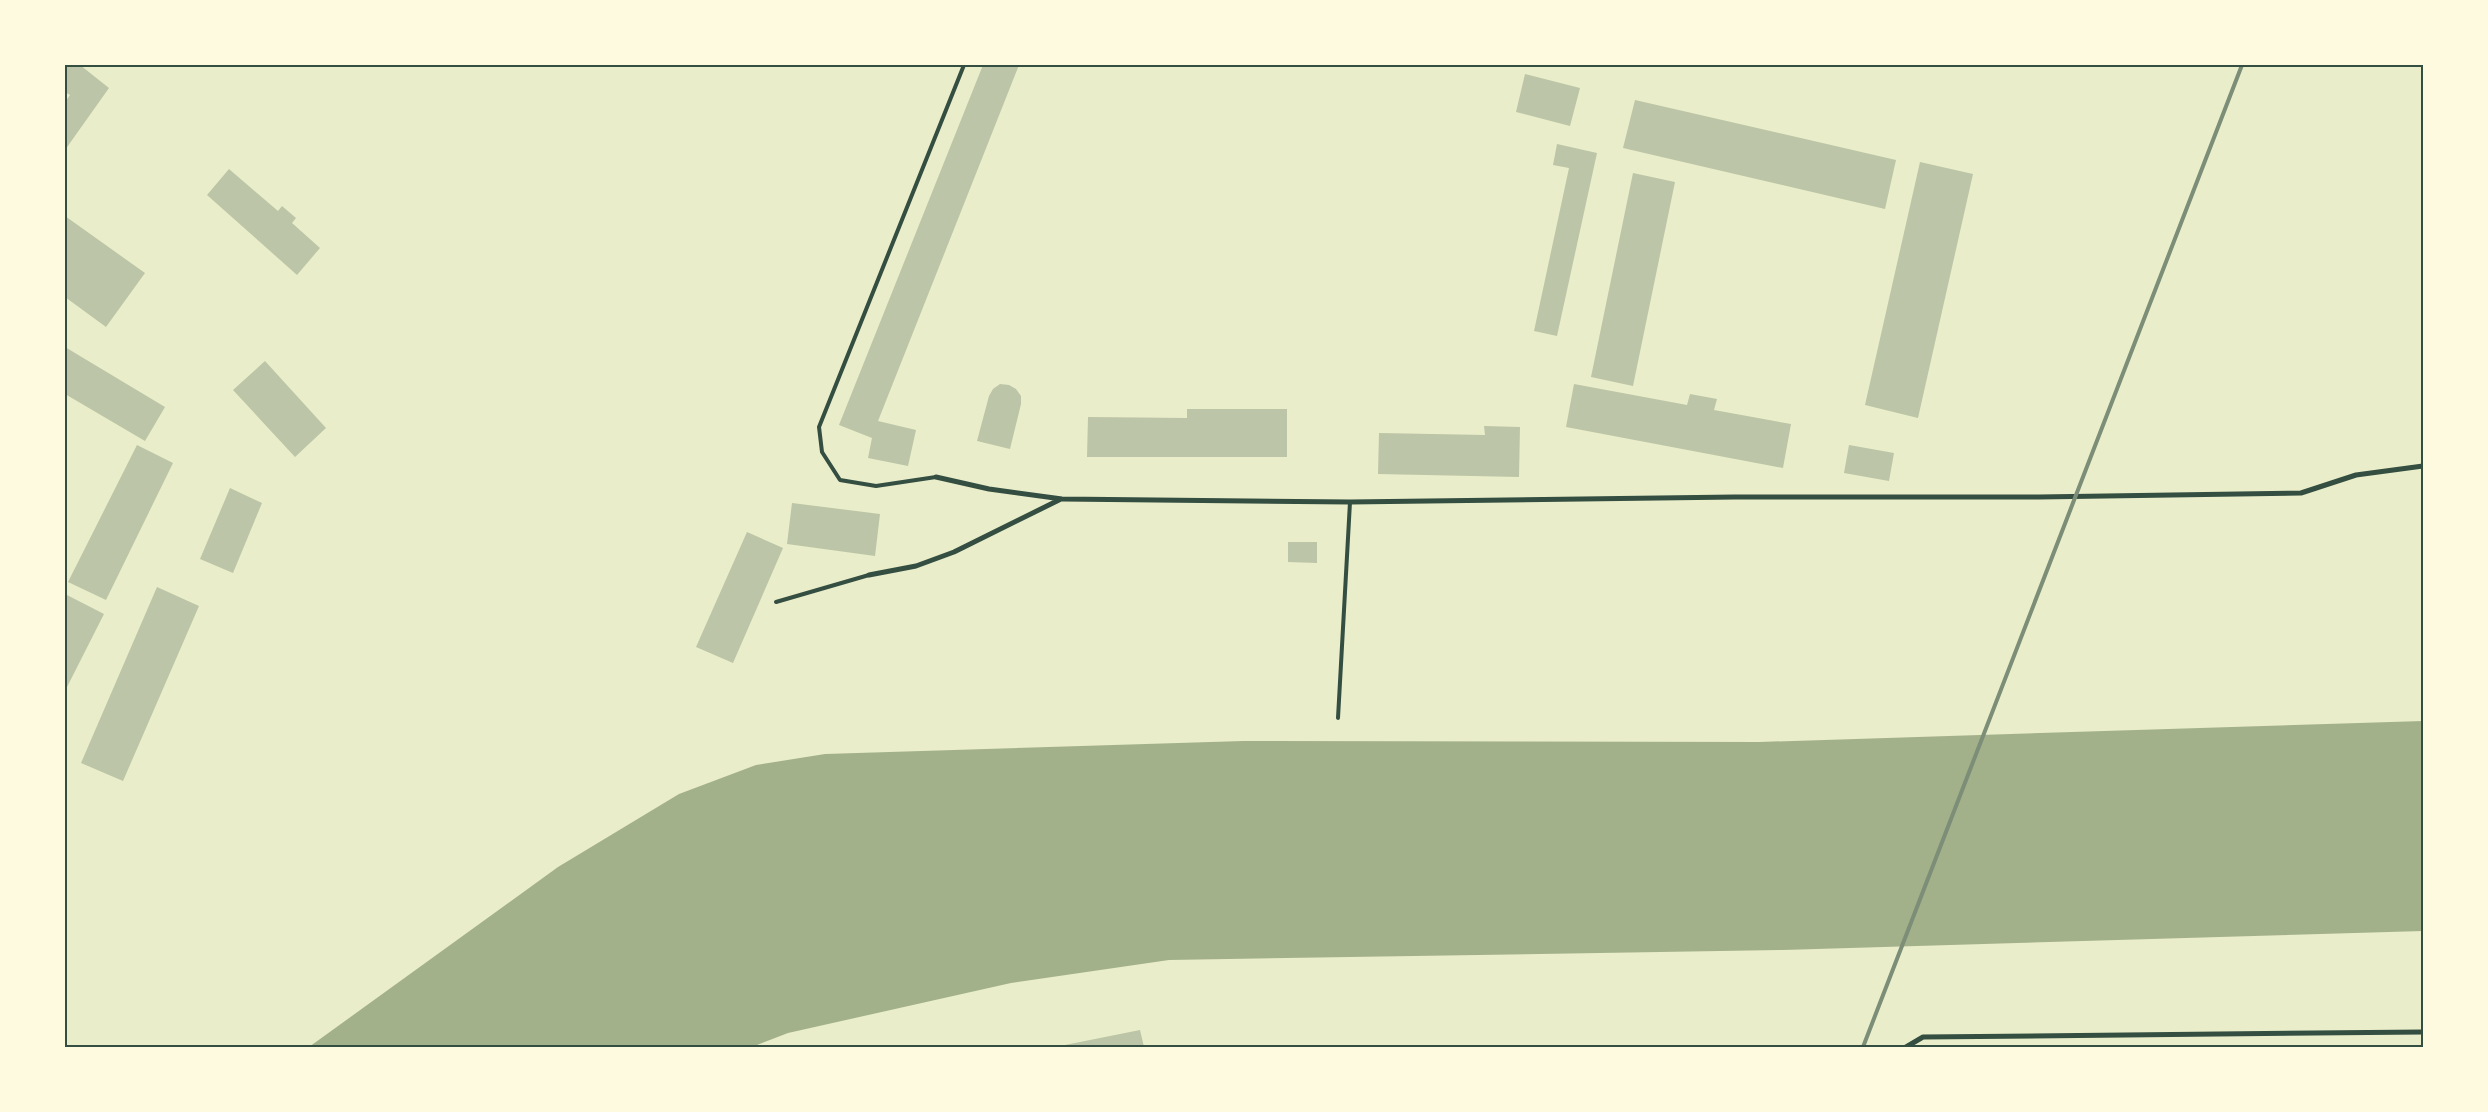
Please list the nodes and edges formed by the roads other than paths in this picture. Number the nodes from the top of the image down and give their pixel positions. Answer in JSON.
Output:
{"nodes":[{"id":1,"x":964,"y":65,"type":"edge"},
{"id":2,"x":2423,"y":466,"type":"edge"},
{"id":3,"x":936,"y":477,"type":"joint"},
{"id":4,"x":1062,"y":499,"type":"junction"},
{"id":5,"x":1350,"y":502,"type":"junction"},
{"id":6,"x":868,"y":575,"type":"joint"},
{"id":7,"x":776,"y":602,"type":"dead end"},
{"id":8,"x":1338,"y":718,"type":"dead end"},
{"id":9,"x":2423,"y":1032,"type":"edge"},
{"id":10,"x":1906,"y":1047,"type":"edge"}],
"edges":[{"from":1,"to":3,"type":"lane"},
{"from":2,"to":5,"type":"street"},
{"from":3,"to":4,"type":"street"},
{"from":4,"to":5,"type":"street"},
{"from":4,"to":6,"type":"street"},
{"from":5,"to":8,"type":"lane"},
{"from":6,"to":7,"type":"lane"},
{"from":9,"to":10,"type":"street"}]}
